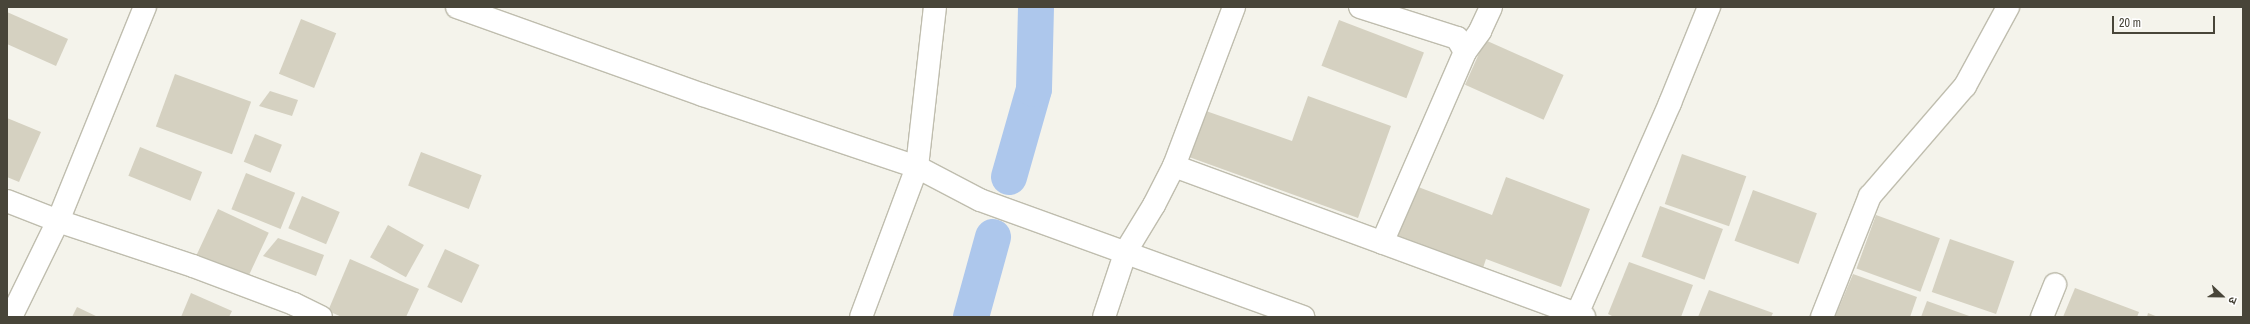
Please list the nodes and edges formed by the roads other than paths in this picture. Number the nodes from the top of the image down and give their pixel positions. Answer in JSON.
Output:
{"nodes":[{"id":1,"x":145,"y":7,"type":"edge"},
{"id":2,"x":456,"y":7,"type":"edge"},
{"id":3,"x":934,"y":7,"type":"edge"},
{"id":4,"x":1234,"y":7,"type":"edge"},
{"id":5,"x":1360,"y":7,"type":"edge"},
{"id":6,"x":1491,"y":7,"type":"edge"},
{"id":7,"x":1709,"y":7,"type":"edge"},
{"id":8,"x":2008,"y":7,"type":"edge"},
{"id":9,"x":1465,"y":52,"type":"junction"},
{"id":10,"x":1174,"y":166,"type":"junction"},
{"id":11,"x":917,"y":167,"type":"junction"},
{"id":12,"x":7,"y":201,"type":"edge"},
{"id":13,"x":58,"y":221,"type":"junction"},
{"id":14,"x":1382,"y":243,"type":"junction"},
{"id":15,"x":1126,"y":251,"type":"junction"},
{"id":16,"x":2055,"y":284,"type":"dead end"},
{"id":17,"x":1581,"y":316,"type":"edge"},
{"id":18,"x":11,"y":317,"type":"edge"},
{"id":19,"x":321,"y":317,"type":"edge"},
{"id":20,"x":861,"y":317,"type":"edge"},
{"id":21,"x":1104,"y":317,"type":"edge"},
{"id":22,"x":1304,"y":317,"type":"edge"},
{"id":23,"x":1822,"y":317,"type":"edge"},
{"id":24,"x":2042,"y":317,"type":"edge"}],
"edges":[{"from":1,"to":13,"type":"street"},
{"from":2,"to":11,"type":"street"},
{"from":3,"to":11,"type":"street"},
{"from":4,"to":10,"type":"street"},
{"from":5,"to":9,"type":"street"},
{"from":6,"to":9,"type":"street"},
{"from":7,"to":17,"type":"street"},
{"from":8,"to":23,"type":"street"},
{"from":9,"to":14,"type":"street"},
{"from":10,"to":14,"type":"street"},
{"from":10,"to":15,"type":"street"},
{"from":11,"to":15,"type":"street"},
{"from":11,"to":20,"type":"street"},
{"from":12,"to":13,"type":"street"},
{"from":13,"to":18,"type":"street"},
{"from":13,"to":19,"type":"street"},
{"from":14,"to":17,"type":"street"},
{"from":15,"to":21,"type":"street"},
{"from":15,"to":22,"type":"street"},
{"from":16,"to":24,"type":"street"}]}
